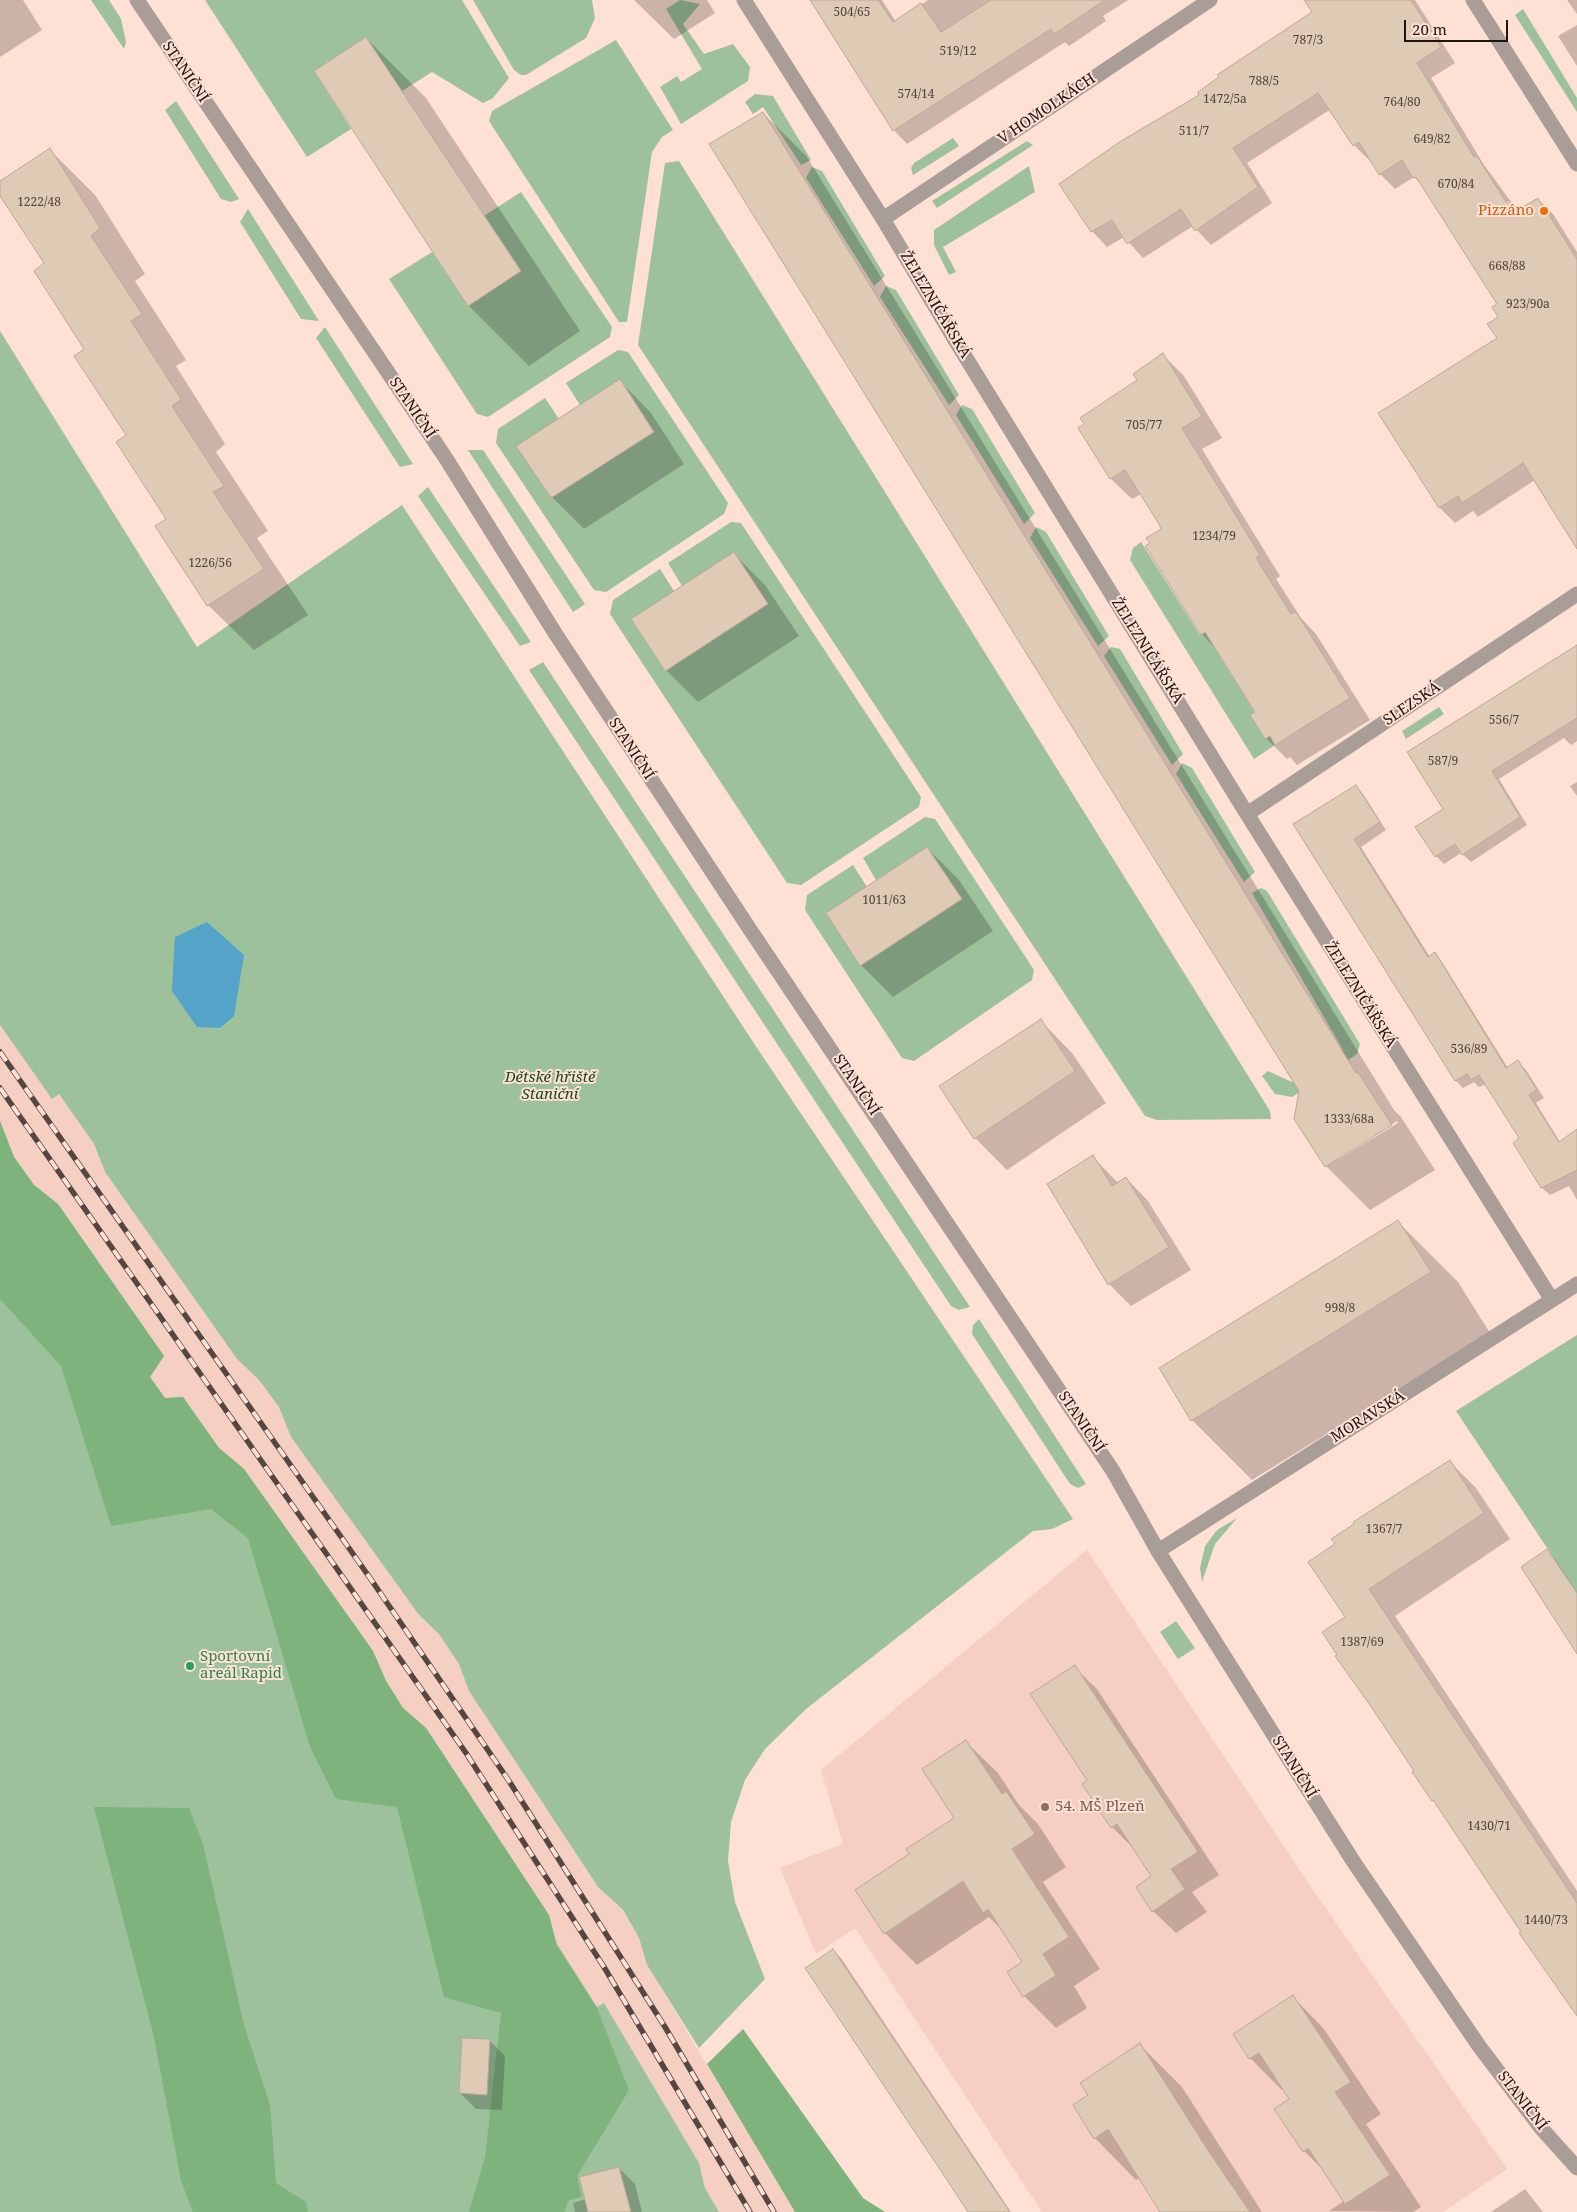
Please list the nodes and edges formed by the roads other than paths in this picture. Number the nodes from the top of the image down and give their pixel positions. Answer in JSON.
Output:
{"nodes":[{"id":1,"x":137,"y":0,"type":"edge"},
{"id":2,"x":744,"y":0,"type":"edge"},
{"id":3,"x":1210,"y":0,"type":"edge"},
{"id":4,"x":1473,"y":0,"type":"edge"},
{"id":5,"x":1577,"y":164,"type":"edge"},
{"id":6,"x":884,"y":219,"type":"junction"},
{"id":7,"x":1577,"y":594,"type":"edge"},
{"id":8,"x":1247,"y":814,"type":"junction"},
{"id":9,"x":1577,"y":1284,"type":"edge"},
{"id":10,"x":1552,"y":1300,"type":"junction"},
{"id":11,"x":1158,"y":1551,"type":"junction"},
{"id":12,"x":1577,"y":2168,"type":"edge"}],
"edges":[{"from":1,"to":11,"type":"street","name":"STANIČNÍ"},
{"from":2,"to":6,"type":"street","name":"ŽELEZNIČÁŘSKÁ"},
{"from":3,"to":6,"type":"street","name":"V HOMOLKÁCH"},
{"from":4,"to":5,"type":"street"},
{"from":6,"to":8,"type":"street","name":"ŽELEZNIČÁŘSKÁ"},
{"from":7,"to":8,"type":"street","name":"SLEZSKÁ"},
{"from":8,"to":10,"type":"street","name":"ŽELEZNIČÁŘSKÁ"},
{"from":9,"to":10,"type":"street","name":"MORAVSKÁ"},
{"from":10,"to":11,"type":"street","name":"MORAVSKÁ"},
{"from":11,"to":12,"type":"street","name":"STANIČNÍ"}]}
